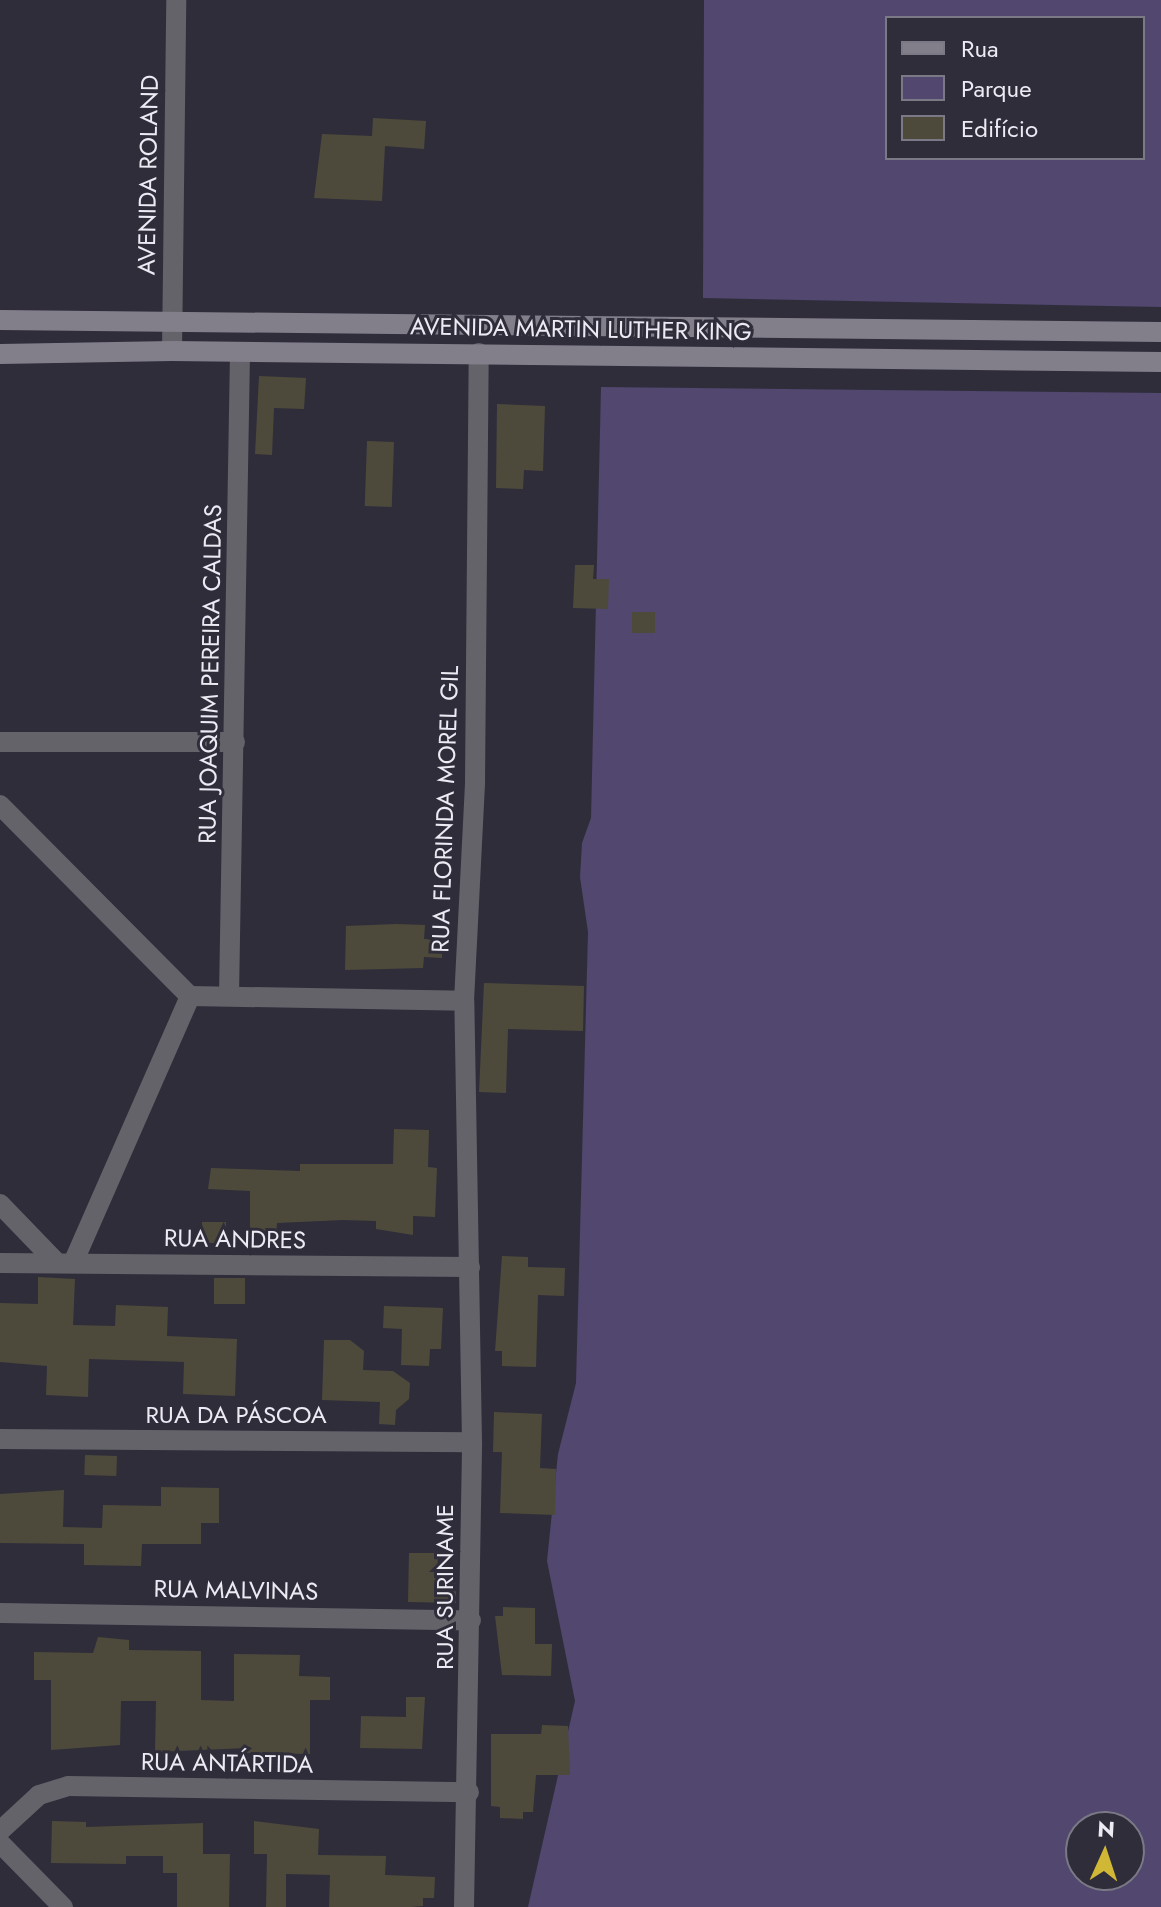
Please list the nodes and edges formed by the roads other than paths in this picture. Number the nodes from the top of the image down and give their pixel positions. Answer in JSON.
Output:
{"nodes":[{"id":1,"x":176,"y":0,"type":"edge"},
{"id":2,"x":0,"y":320,"type":"edge"},
{"id":3,"x":172,"y":320,"type":"junction"},
{"id":4,"x":1161,"y":332,"type":"edge"},
{"id":5,"x":172,"y":351,"type":"junction"},
{"id":6,"x":240,"y":352,"type":"junction"},
{"id":7,"x":479,"y":353,"type":"junction"},
{"id":8,"x":0,"y":354,"type":"edge"},
{"id":9,"x":1161,"y":362,"type":"edge"},
{"id":10,"x":0,"y":742,"type":"edge"},
{"id":11,"x":235,"y":742,"type":"junction"},
{"id":12,"x":0,"y":805,"type":"edge"},
{"id":13,"x":190,"y":996,"type":"junction"},
{"id":14,"x":229,"y":996,"type":"junction"},
{"id":15,"x":464,"y":1001,"type":"junction"},
{"id":16,"x":0,"y":1204,"type":"edge"},
{"id":17,"x":0,"y":1263,"type":"edge"},
{"id":18,"x":65,"y":1263,"type":"junction"},
{"id":19,"x":470,"y":1267,"type":"junction"},
{"id":20,"x":0,"y":1439,"type":"edge"},
{"id":21,"x":472,"y":1442,"type":"junction"},
{"id":22,"x":0,"y":1613,"type":"edge"},
{"id":23,"x":471,"y":1620,"type":"junction"},
{"id":24,"x":469,"y":1792,"type":"junction"},
{"id":25,"x":0,"y":1831,"type":"edge"},
{"id":26,"x":0,"y":1843,"type":"edge"},
{"id":27,"x":63,"y":1907,"type":"edge"},
{"id":28,"x":464,"y":1907,"type":"edge"}],
"edges":[{"from":1,"to":3,"type":"street","name":"AVENIDA ROLAND"},
{"from":2,"to":3,"type":"main road","name":"AVENIDA MARTIN LUTHER KING"},
{"from":3,"to":4,"type":"main road","name":"AVENIDA MARTIN LUTHER KING"},
{"from":3,"to":5,"type":"street","name":"AVENIDA ROLAND"},
{"from":5,"to":6,"type":"main road","name":"AVENIDA MARTIN LUTHER KING"},
{"from":5,"to":8,"type":"main road","name":"AVENIDA MARTIN LUTHER KING"},
{"from":6,"to":7,"type":"main road","name":"AVENIDA MARTIN LUTHER KING"},
{"from":6,"to":11,"type":"street","name":"RUA JOAQUIM PEREIRA CALDAS"},
{"from":7,"to":9,"type":"main road","name":"AVENIDA MARTIN LUTHER KING"},
{"from":7,"to":15,"type":"street","name":"RUA FLORINDA MOREL GIL"},
{"from":10,"to":11,"type":"street"},
{"from":11,"to":14,"type":"street","name":"RUA JOAQUIM PEREIRA CALDAS"},
{"from":12,"to":13,"type":"street"},
{"from":13,"to":14,"type":"street"},
{"from":13,"to":18,"type":"street"},
{"from":14,"to":15,"type":"street"},
{"from":15,"to":19,"type":"street","name":"RUA FLORINDA MOREL GIL"},
{"from":16,"to":18,"type":"street"},
{"from":17,"to":18,"type":"street","name":"RUA ANDRES"},
{"from":18,"to":19,"type":"street","name":"RUA ANDRES"},
{"from":19,"to":21,"type":"street","name":"RUA SURINAME"},
{"from":20,"to":21,"type":"street","name":"RUA DA PÁSCOA"},
{"from":21,"to":23,"type":"street","name":"RUA SURINAME"},
{"from":22,"to":23,"type":"street","name":"RUA MALVINAS"},
{"from":23,"to":24,"type":"street","name":"RUA SURINAME"},
{"from":24,"to":25,"type":"street","name":"RUA ANTÁRTIDA"},
{"from":24,"to":28,"type":"street","name":"RUA SURINAME"},
{"from":26,"to":27,"type":"street"}]}
